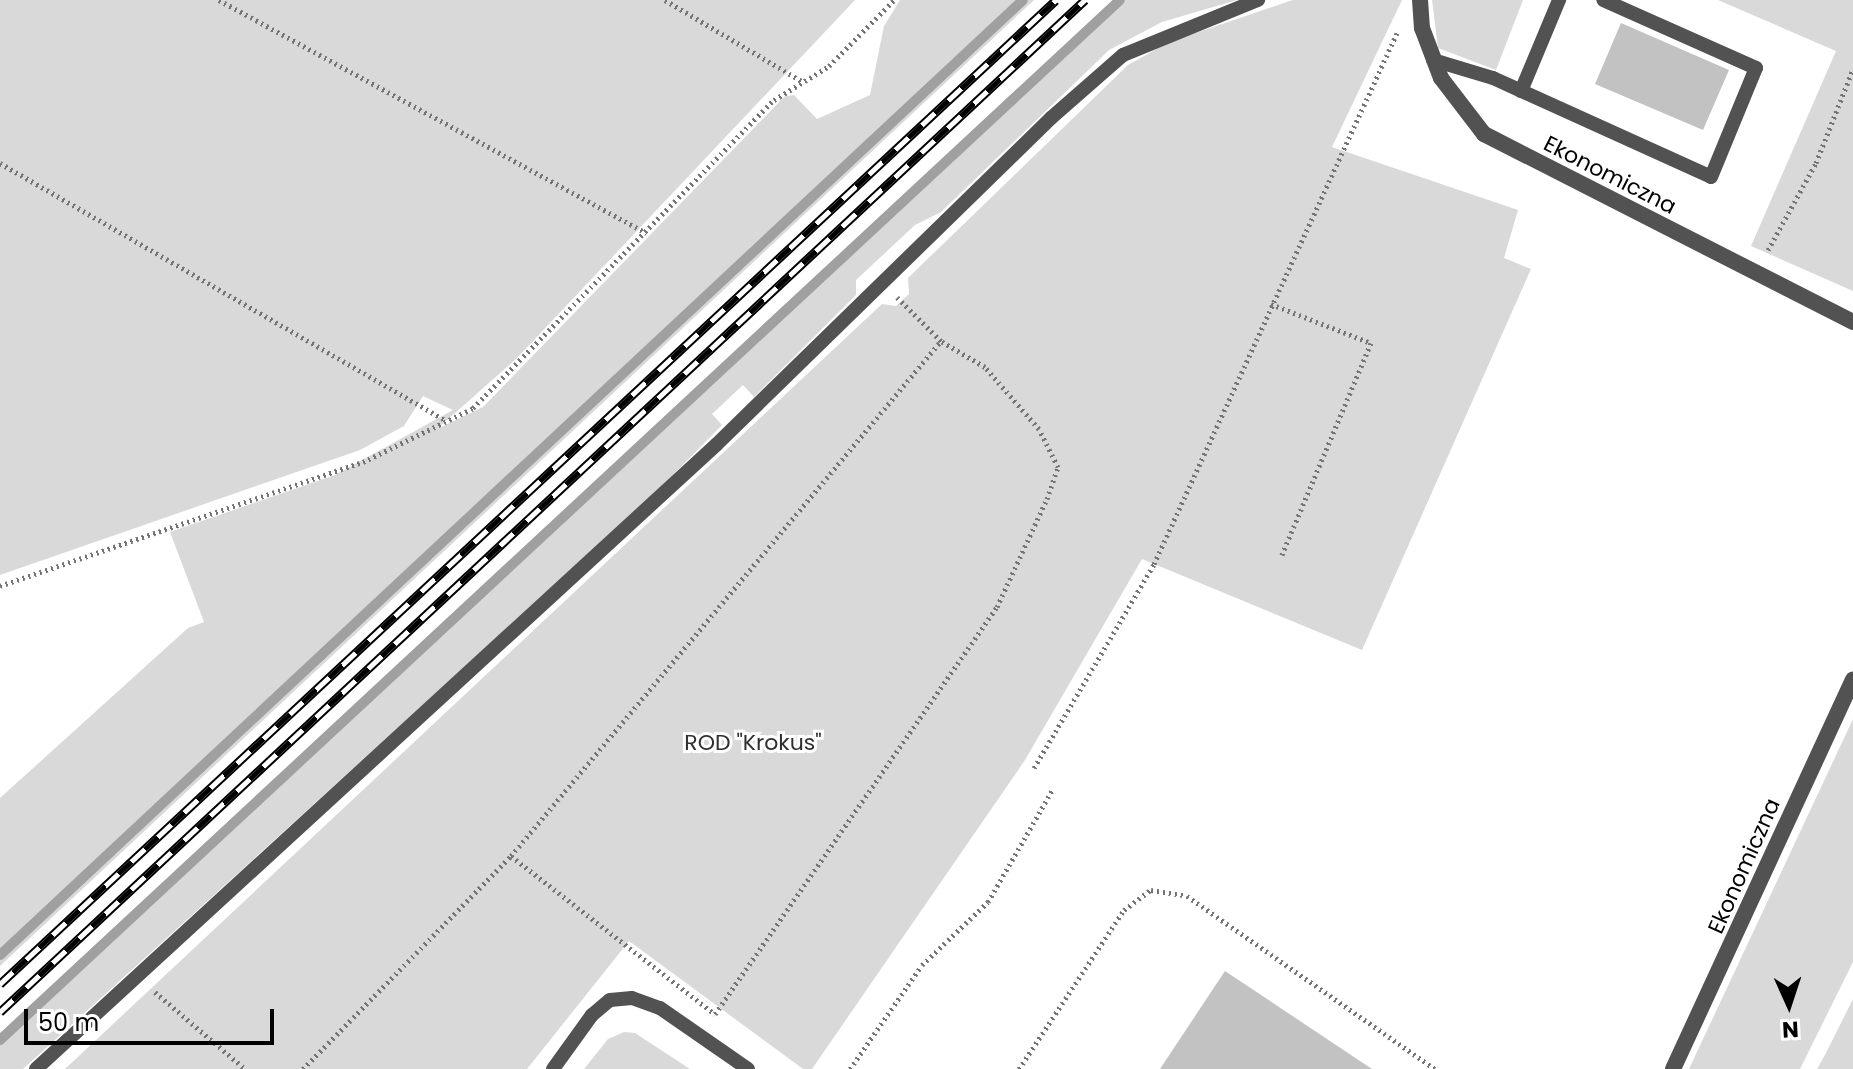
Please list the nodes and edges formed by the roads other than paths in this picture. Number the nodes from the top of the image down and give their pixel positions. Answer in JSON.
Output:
{"nodes":[{"id":1,"x":1258,"y":0,"type":"edge"},
{"id":2,"x":1420,"y":0,"type":"edge"},
{"id":3,"x":1559,"y":0,"type":"edge"},
{"id":4,"x":1603,"y":0,"type":"edge"},
{"id":5,"x":1433,"y":60,"type":"junction"},
{"id":6,"x":1521,"y":91,"type":"junction"},
{"id":7,"x":1853,"y":322,"type":"edge"},
{"id":8,"x":1853,"y":680,"type":"edge"},
{"id":9,"x":36,"y":1069,"type":"edge"},
{"id":10,"x":553,"y":1069,"type":"edge"},
{"id":11,"x":748,"y":1069,"type":"edge"},
{"id":12,"x":1673,"y":1069,"type":"edge"}],
"edges":[{"from":1,"to":9,"type":"lane"},
{"from":2,"to":5,"type":"street","name":"Ekonomiczna"},
{"from":3,"to":6,"type":"lane"},
{"from":4,"to":6,"type":"lane"},
{"from":5,"to":6,"type":"lane"},
{"from":5,"to":7,"type":"street","name":"Ekonomiczna"},
{"from":8,"to":12,"type":"street","name":"Ekonomiczna"},
{"from":10,"to":11,"type":"lane"}]}
